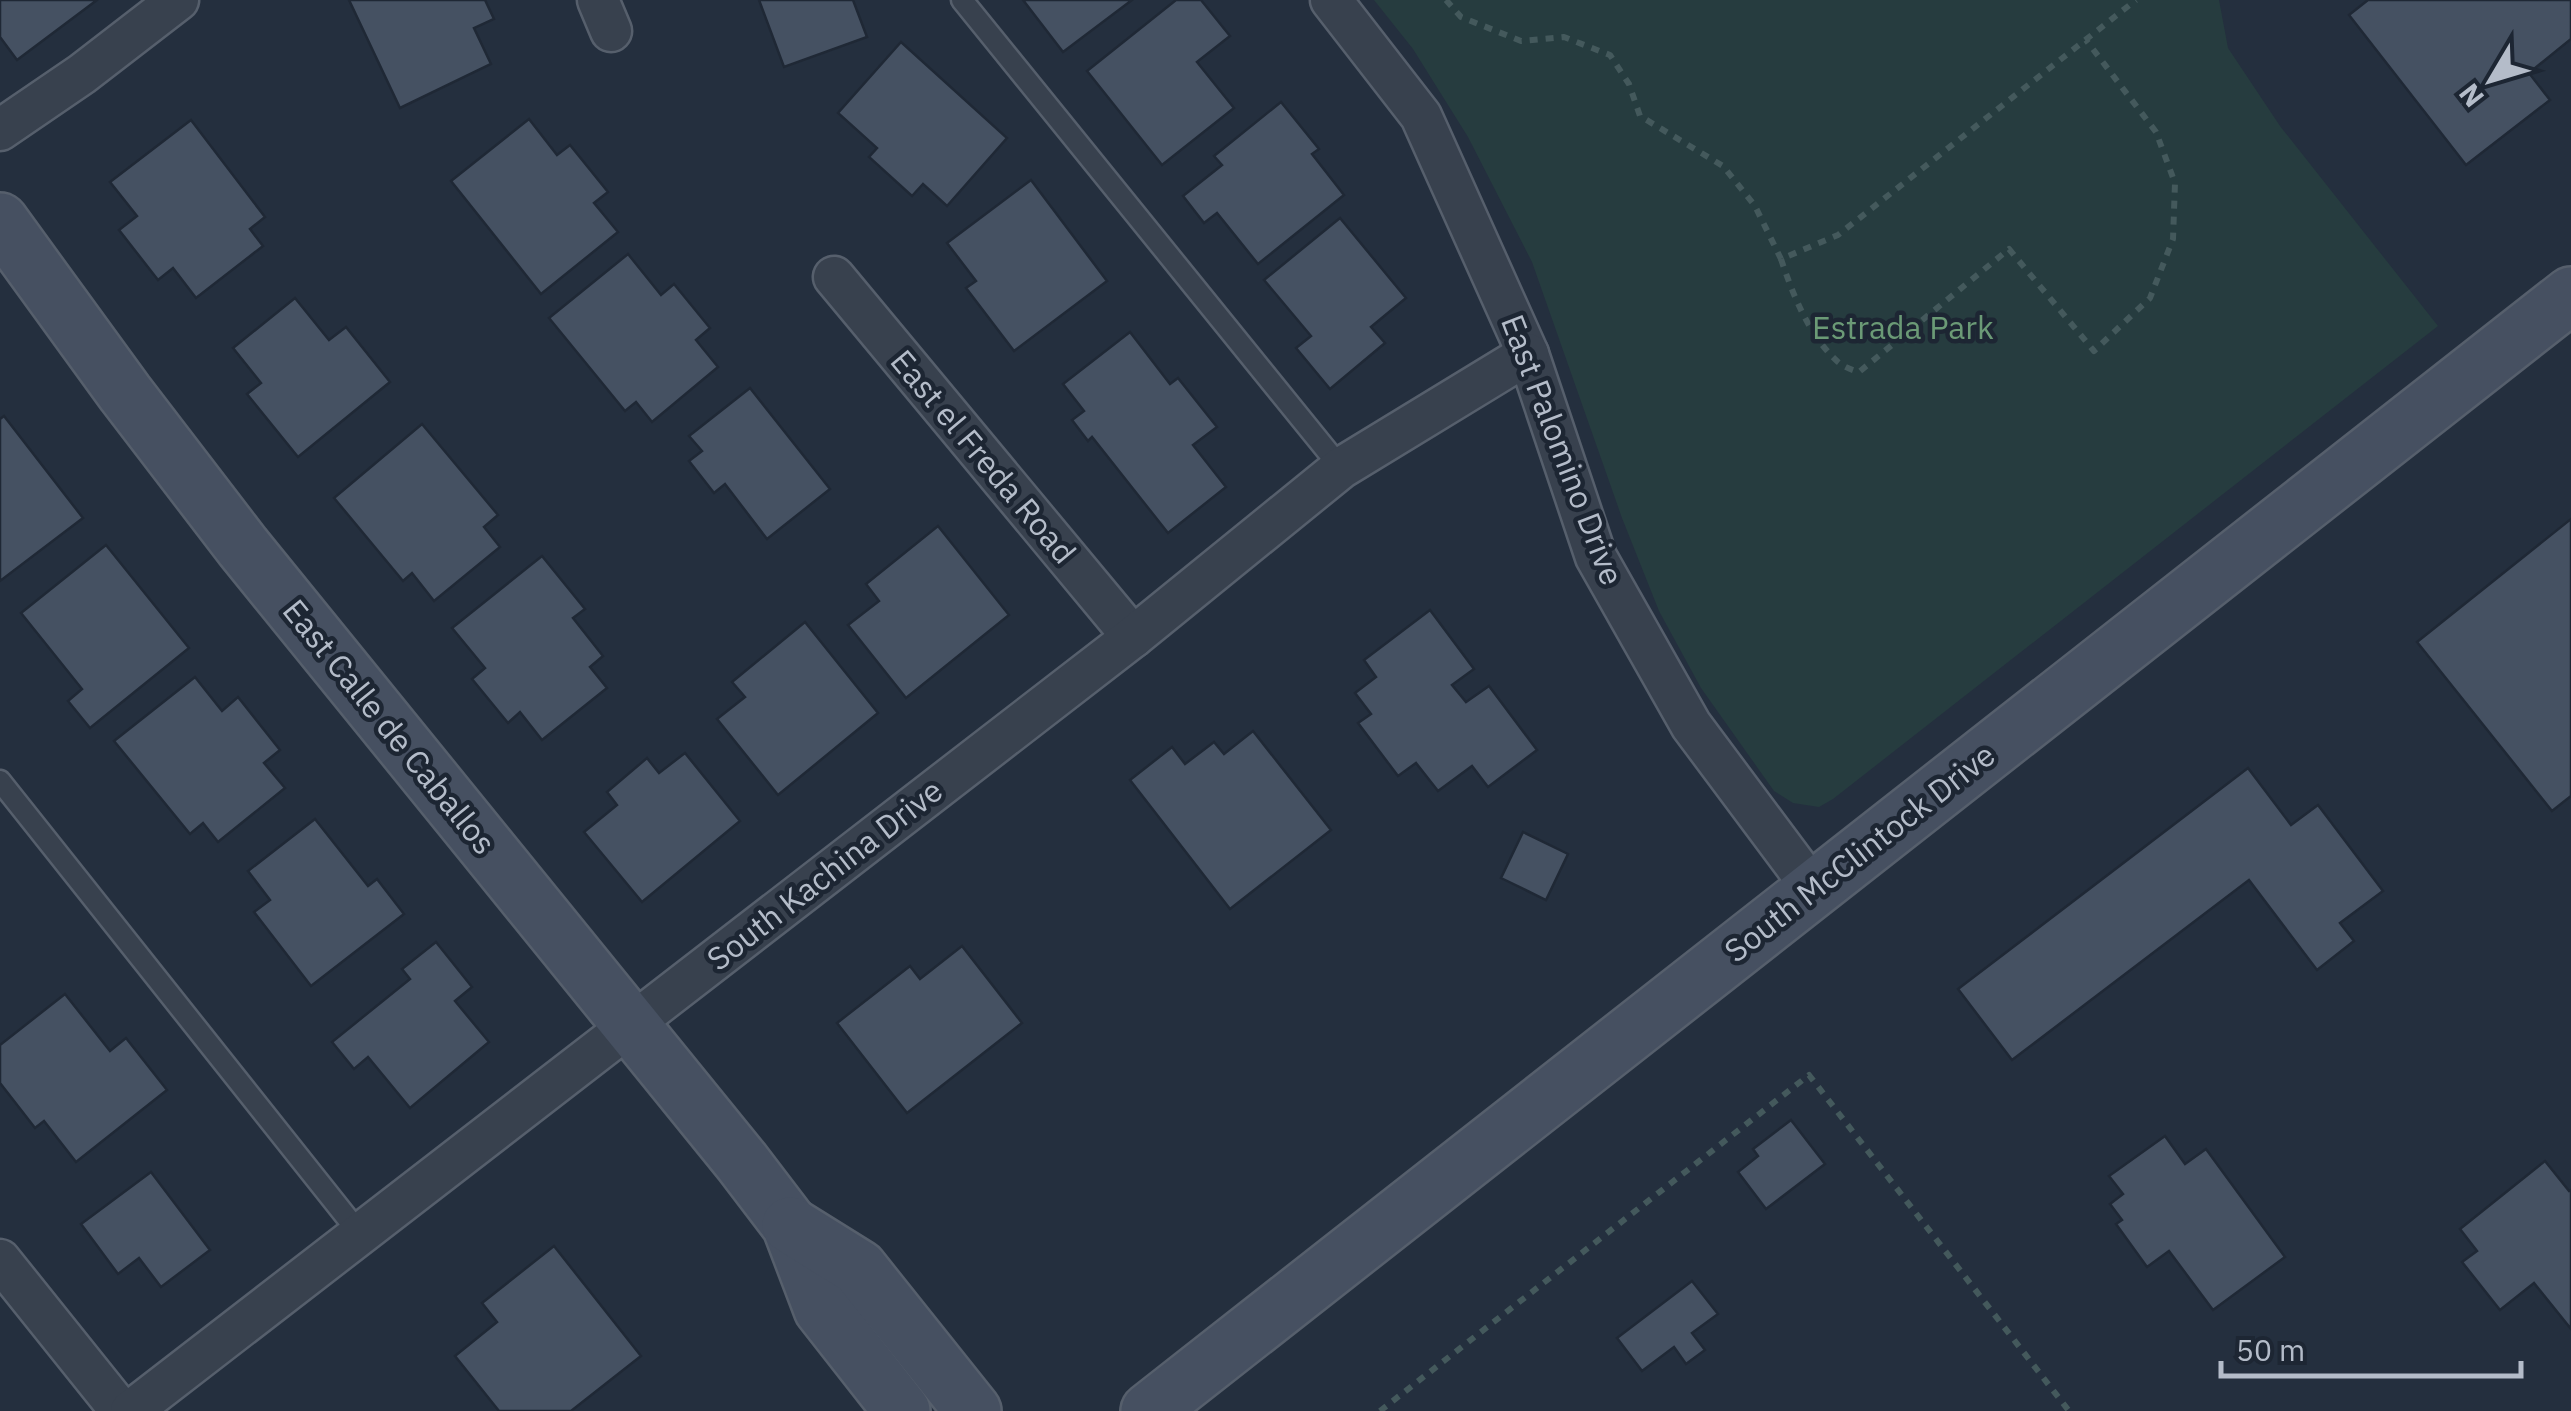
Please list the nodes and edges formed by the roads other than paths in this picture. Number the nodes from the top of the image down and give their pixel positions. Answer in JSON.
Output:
{"nodes":[{"id":1,"x":178,"y":0,"type":"edge"},
{"id":2,"x":962,"y":0,"type":"edge"},
{"id":3,"x":1330,"y":0,"type":"edge"},
{"id":4,"x":0,"y":130,"type":"edge"},
{"id":5,"x":0,"y":221,"type":"edge"},
{"id":6,"x":834,"y":278,"type":"dead end"},
{"id":7,"x":2571,"y":295,"type":"edge"},
{"id":8,"x":1528,"y":354,"type":"junction"},
{"id":9,"x":1341,"y":468,"type":"junction"},
{"id":10,"x":1132,"y":637,"type":"junction"},
{"id":11,"x":0,"y":781,"type":"edge"},
{"id":12,"x":1814,"y":890,"type":"junction"},
{"id":13,"x":631,"y":1025,"type":"junction"},
{"id":14,"x":790,"y":1225,"type":"junction"},
{"id":15,"x":360,"y":1234,"type":"junction"},
{"id":16,"x":0,"y":1260,"type":"edge"},
{"id":17,"x":122,"y":1411,"type":"edge"},
{"id":18,"x":132,"y":1411,"type":"edge"},
{"id":19,"x":902,"y":1411,"type":"edge"},
{"id":20,"x":972,"y":1411,"type":"edge"},
{"id":21,"x":1149,"y":1411,"type":"edge"}],
"edges":[{"from":1,"to":4,"type":"street"},
{"from":2,"to":9,"type":"lane"},
{"from":3,"to":8,"type":"street","name":"East Palomino Drive"},
{"from":5,"to":13,"type":"main road","name":"East Calle de Caballos"},
{"from":6,"to":10,"type":"street","name":"East el Freda Road"},
{"from":7,"to":12,"type":"main road","name":"South McClintock Drive"},
{"from":8,"to":9,"type":"street","name":"South Kachina Drive"},
{"from":8,"to":12,"type":"street","name":"East Palomino Drive"},
{"from":9,"to":10,"type":"street","name":"South Kachina Drive"},
{"from":10,"to":13,"type":"street","name":"South Kachina Drive"},
{"from":11,"to":15,"type":"lane"},
{"from":12,"to":21,"type":"main road","name":"South McClintock Drive"},
{"from":13,"to":14,"type":"main road","name":"East Calle de Caballos"},
{"from":13,"to":15,"type":"street","name":"South Kachina Drive"},
{"from":14,"to":19,"type":"main road"},
{"from":14,"to":20,"type":"main road"},
{"from":15,"to":18,"type":"street","name":"South Kachina Drive"},
{"from":16,"to":17,"type":"street"}]}
